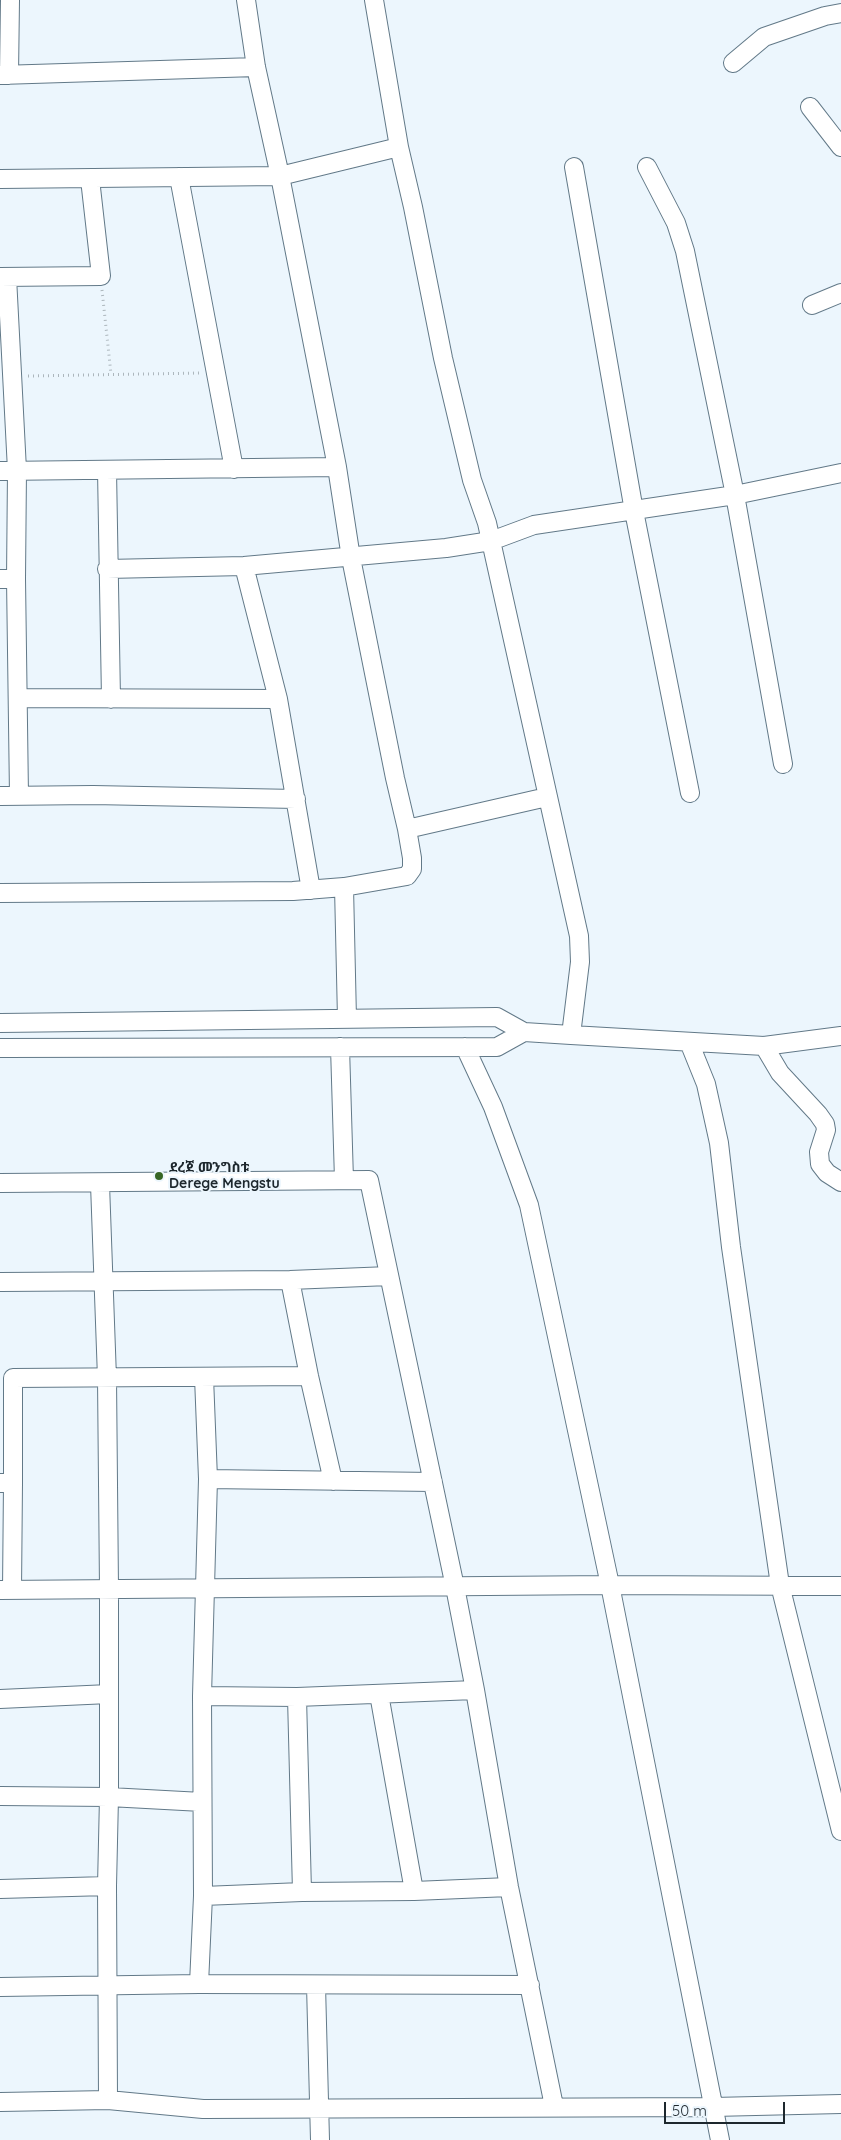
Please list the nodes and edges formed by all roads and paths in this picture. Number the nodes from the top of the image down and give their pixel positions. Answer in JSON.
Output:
{"nodes":[{"id":1,"x":10,"y":0,"type":"edge"},
{"id":2,"x":246,"y":0,"type":"edge"},
{"id":3,"x":374,"y":0,"type":"edge"},
{"id":4,"x":841,"y":13,"type":"edge"},
{"id":5,"x":733,"y":63,"type":"dead end"},
{"id":6,"x":256,"y":67,"type":"junction"},
{"id":7,"x":5,"y":75,"type":"edge"},
{"id":8,"x":810,"y":107,"type":"dead end"},
{"id":9,"x":399,"y":147,"type":"junction"},
{"id":10,"x":841,"y":147,"type":"edge"},
{"id":11,"x":574,"y":167,"type":"dead end"},
{"id":12,"x":647,"y":167,"type":"dead end"},
{"id":13,"x":280,"y":176,"type":"junction"},
{"id":14,"x":179,"y":177,"type":"junction"},
{"id":15,"x":0,"y":179,"type":"edge"},
{"id":16,"x":90,"y":179,"type":"junction"},
{"id":17,"x":101,"y":276,"type":"junction"},
{"id":18,"x":4,"y":277,"type":"edge"},
{"id":19,"x":841,"y":293,"type":"edge"},
{"id":20,"x":812,"y":305,"type":"dead end"},
{"id":21,"x":215,"y":372,"type":"junction"},
{"id":22,"x":110,"y":374,"type":"junction"},
{"id":23,"x":12,"y":376,"type":"junction"},
{"id":24,"x":336,"y":468,"type":"junction"},
{"id":25,"x":234,"y":469,"type":"junction"},
{"id":26,"x":107,"y":470,"type":"junction"},
{"id":27,"x":8,"y":471,"type":"edge"},
{"id":28,"x":841,"y":473,"type":"edge"},
{"id":29,"x":735,"y":495,"type":"junction"},
{"id":30,"x":634,"y":511,"type":"junction"},
{"id":31,"x":491,"y":541,"type":"junction"},
{"id":32,"x":351,"y":558,"type":"junction"},
{"id":33,"x":244,"y":566,"type":"junction"},
{"id":34,"x":107,"y":569,"type":"junction"},
{"id":35,"x":8,"y":579,"type":"edge"},
{"id":36,"x":18,"y":698,"type":"junction"},
{"id":37,"x":111,"y":699,"type":"junction"},
{"id":38,"x":278,"y":699,"type":"junction"},
{"id":39,"x":783,"y":764,"type":"dead end"},
{"id":40,"x":690,"y":792,"type":"dead end"},
{"id":41,"x":0,"y":796,"type":"edge"},
{"id":42,"x":19,"y":796,"type":"junction"},
{"id":43,"x":547,"y":797,"type":"junction"},
{"id":44,"x":296,"y":799,"type":"junction"},
{"id":45,"x":407,"y":829,"type":"junction"},
{"id":46,"x":344,"y":887,"type":"junction"},
{"id":47,"x":311,"y":890,"type":"junction"},
{"id":48,"x":0,"y":893,"type":"edge"},
{"id":49,"x":347,"y":1019,"type":"junction"},
{"id":50,"x":0,"y":1023,"type":"edge"},
{"id":51,"x":524,"y":1032,"type":"junction"},
{"id":52,"x":571,"y":1035,"type":"junction"},
{"id":53,"x":841,"y":1036,"type":"edge"},
{"id":54,"x":688,"y":1042,"type":"junction"},
{"id":55,"x":764,"y":1046,"type":"junction"},
{"id":56,"x":340,"y":1047,"type":"junction"},
{"id":57,"x":465,"y":1047,"type":"junction"},
{"id":58,"x":0,"y":1048,"type":"edge"},
{"id":59,"x":344,"y":1180,"type":"junction"},
{"id":60,"x":841,"y":1182,"type":"edge"},
{"id":61,"x":0,"y":1183,"type":"edge"},
{"id":62,"x":100,"y":1184,"type":"junction"},
{"id":63,"x":389,"y":1276,"type":"junction"},
{"id":64,"x":290,"y":1280,"type":"junction"},
{"id":65,"x":102,"y":1281,"type":"junction"},
{"id":66,"x":0,"y":1282,"type":"edge"},
{"id":67,"x":309,"y":1376,"type":"junction"},
{"id":68,"x":204,"y":1377,"type":"junction"},
{"id":69,"x":6,"y":1378,"type":"edge"},
{"id":70,"x":107,"y":1378,"type":"junction"},
{"id":71,"x":208,"y":1479,"type":"junction"},
{"id":72,"x":332,"y":1481,"type":"junction"},
{"id":73,"x":433,"y":1482,"type":"junction"},
{"id":74,"x":6,"y":1483,"type":"edge"},
{"id":75,"x":610,"y":1585,"type":"junction"},
{"id":76,"x":780,"y":1585,"type":"junction"},
{"id":77,"x":841,"y":1586,"type":"edge"},
{"id":78,"x":455,"y":1587,"type":"junction"},
{"id":79,"x":206,"y":1588,"type":"junction"},
{"id":80,"x":109,"y":1589,"type":"junction"},
{"id":81,"x":6,"y":1590,"type":"edge"},
{"id":82,"x":475,"y":1690,"type":"junction"},
{"id":83,"x":109,"y":1694,"type":"junction"},
{"id":84,"x":379,"y":1694,"type":"junction"},
{"id":85,"x":202,"y":1696,"type":"junction"},
{"id":86,"x":297,"y":1697,"type":"junction"},
{"id":87,"x":0,"y":1699,"type":"edge"},
{"id":88,"x":0,"y":1796,"type":"edge"},
{"id":89,"x":109,"y":1797,"type":"junction"},
{"id":90,"x":202,"y":1802,"type":"junction"},
{"id":91,"x":841,"y":1831,"type":"edge"},
{"id":92,"x":107,"y":1886,"type":"junction"},
{"id":93,"x":509,"y":1887,"type":"junction"},
{"id":94,"x":0,"y":1889,"type":"edge"},
{"id":95,"x":414,"y":1891,"type":"junction"},
{"id":96,"x":302,"y":1892,"type":"junction"},
{"id":97,"x":203,"y":1896,"type":"junction"},
{"id":98,"x":199,"y":1984,"type":"junction"},
{"id":99,"x":316,"y":1985,"type":"junction"},
{"id":100,"x":530,"y":1985,"type":"junction"},
{"id":101,"x":108,"y":1986,"type":"junction"},
{"id":102,"x":0,"y":1987,"type":"edge"},
{"id":103,"x":108,"y":2100,"type":"junction"},
{"id":104,"x":0,"y":2102,"type":"edge"},
{"id":105,"x":841,"y":2104,"type":"edge"},
{"id":106,"x":554,"y":2106,"type":"junction"},
{"id":107,"x":714,"y":2107,"type":"junction"},
{"id":108,"x":320,"y":2109,"type":"junction"},
{"id":109,"x":320,"y":2140,"type":"edge"},
{"id":110,"x":720,"y":2140,"type":"edge"}],
"edges":[{"from":1,"to":7,"type":"street"},
{"from":2,"to":6,"type":"street"},
{"from":3,"to":9,"type":"street"},
{"from":4,"to":5,"type":"street"},
{"from":6,"to":7,"type":"street"},
{"from":6,"to":13,"type":"street"},
{"from":8,"to":10,"type":"street"},
{"from":9,"to":13,"type":"street"},
{"from":9,"to":31,"type":"street"},
{"from":11,"to":30,"type":"street"},
{"from":12,"to":29,"type":"street"},
{"from":13,"to":14,"type":"street"},
{"from":13,"to":24,"type":"street"},
{"from":14,"to":16,"type":"street"},
{"from":14,"to":21,"type":"street"},
{"from":15,"to":16,"type":"street"},
{"from":16,"to":17,"type":"street"},
{"from":17,"to":18,"type":"street"},
{"from":17,"to":22,"type":"path"},
{"from":18,"to":23,"type":"street"},
{"from":19,"to":20,"type":"street"},
{"from":21,"to":22,"type":"path"},
{"from":21,"to":25,"type":"street"},
{"from":22,"to":23,"type":"path"},
{"from":23,"to":27,"type":"street"},
{"from":24,"to":25,"type":"street"},
{"from":24,"to":32,"type":"street"},
{"from":25,"to":26,"type":"street"},
{"from":26,"to":27,"type":"street"},
{"from":26,"to":34,"type":"street"},
{"from":27,"to":35,"type":"street"},
{"from":28,"to":29,"type":"street"},
{"from":29,"to":30,"type":"street"},
{"from":29,"to":39,"type":"street"},
{"from":30,"to":31,"type":"street"},
{"from":30,"to":40,"type":"street"},
{"from":31,"to":32,"type":"street"},
{"from":31,"to":43,"type":"street"},
{"from":32,"to":33,"type":"street"},
{"from":32,"to":45,"type":"street"},
{"from":33,"to":34,"type":"street"},
{"from":33,"to":38,"type":"street"},
{"from":34,"to":37,"type":"street"},
{"from":35,"to":36,"type":"street"},
{"from":36,"to":37,"type":"street"},
{"from":36,"to":42,"type":"street"},
{"from":37,"to":38,"type":"street"},
{"from":38,"to":44,"type":"street"},
{"from":41,"to":42,"type":"street"},
{"from":42,"to":44,"type":"street"},
{"from":43,"to":45,"type":"street"},
{"from":43,"to":52,"type":"street"},
{"from":44,"to":47,"type":"street"},
{"from":45,"to":46,"type":"street"},
{"from":46,"to":47,"type":"street"},
{"from":46,"to":49,"type":"street"},
{"from":47,"to":48,"type":"street"},
{"from":49,"to":50,"type":"street"},
{"from":49,"to":51,"type":"street"},
{"from":51,"to":52,"type":"street"},
{"from":51,"to":57,"type":"street"},
{"from":52,"to":54,"type":"street"},
{"from":53,"to":55,"type":"street"},
{"from":54,"to":55,"type":"street"},
{"from":54,"to":76,"type":"street"},
{"from":55,"to":60,"type":"street"},
{"from":56,"to":57,"type":"street"},
{"from":56,"to":58,"type":"street"},
{"from":56,"to":59,"type":"street"},
{"from":57,"to":75,"type":"street"},
{"from":59,"to":62,"type":"street"},
{"from":59,"to":63,"type":"street"},
{"from":61,"to":62,"type":"street"},
{"from":62,"to":65,"type":"street"},
{"from":63,"to":64,"type":"street"},
{"from":63,"to":73,"type":"street"},
{"from":64,"to":65,"type":"street"},
{"from":64,"to":67,"type":"street"},
{"from":65,"to":66,"type":"street"},
{"from":65,"to":70,"type":"street"},
{"from":67,"to":68,"type":"street"},
{"from":67,"to":72,"type":"street"},
{"from":68,"to":70,"type":"street"},
{"from":68,"to":71,"type":"street"},
{"from":69,"to":70,"type":"street"},
{"from":69,"to":74,"type":"street"},
{"from":70,"to":80,"type":"street"},
{"from":71,"to":72,"type":"street"},
{"from":71,"to":79,"type":"street"},
{"from":72,"to":73,"type":"street"},
{"from":73,"to":78,"type":"street"},
{"from":74,"to":81,"type":"street"},
{"from":75,"to":76,"type":"street"},
{"from":75,"to":78,"type":"street"},
{"from":75,"to":107,"type":"street"},
{"from":76,"to":77,"type":"street"},
{"from":76,"to":91,"type":"street"},
{"from":78,"to":79,"type":"street"},
{"from":78,"to":82,"type":"street"},
{"from":79,"to":80,"type":"street"},
{"from":79,"to":85,"type":"street"},
{"from":80,"to":81,"type":"street"},
{"from":80,"to":83,"type":"street"},
{"from":82,"to":84,"type":"street"},
{"from":82,"to":93,"type":"street"},
{"from":83,"to":87,"type":"street"},
{"from":83,"to":89,"type":"street"},
{"from":84,"to":86,"type":"street"},
{"from":84,"to":95,"type":"street"},
{"from":85,"to":86,"type":"street"},
{"from":85,"to":90,"type":"street"},
{"from":86,"to":96,"type":"street"},
{"from":88,"to":89,"type":"street"},
{"from":89,"to":90,"type":"street"},
{"from":89,"to":92,"type":"street"},
{"from":90,"to":97,"type":"street"},
{"from":92,"to":94,"type":"street"},
{"from":92,"to":101,"type":"street"},
{"from":93,"to":95,"type":"street"},
{"from":93,"to":100,"type":"street"},
{"from":95,"to":96,"type":"street"},
{"from":96,"to":97,"type":"street"},
{"from":97,"to":98,"type":"street"},
{"from":98,"to":99,"type":"street"},
{"from":98,"to":101,"type":"street"},
{"from":99,"to":100,"type":"street"},
{"from":99,"to":108,"type":"street"},
{"from":100,"to":106,"type":"street"},
{"from":101,"to":102,"type":"street"},
{"from":101,"to":103,"type":"street"},
{"from":103,"to":104,"type":"street"},
{"from":103,"to":108,"type":"street"},
{"from":105,"to":107,"type":"street"},
{"from":106,"to":107,"type":"street"},
{"from":106,"to":108,"type":"street"},
{"from":107,"to":110,"type":"street"},
{"from":108,"to":109,"type":"street"}]}
